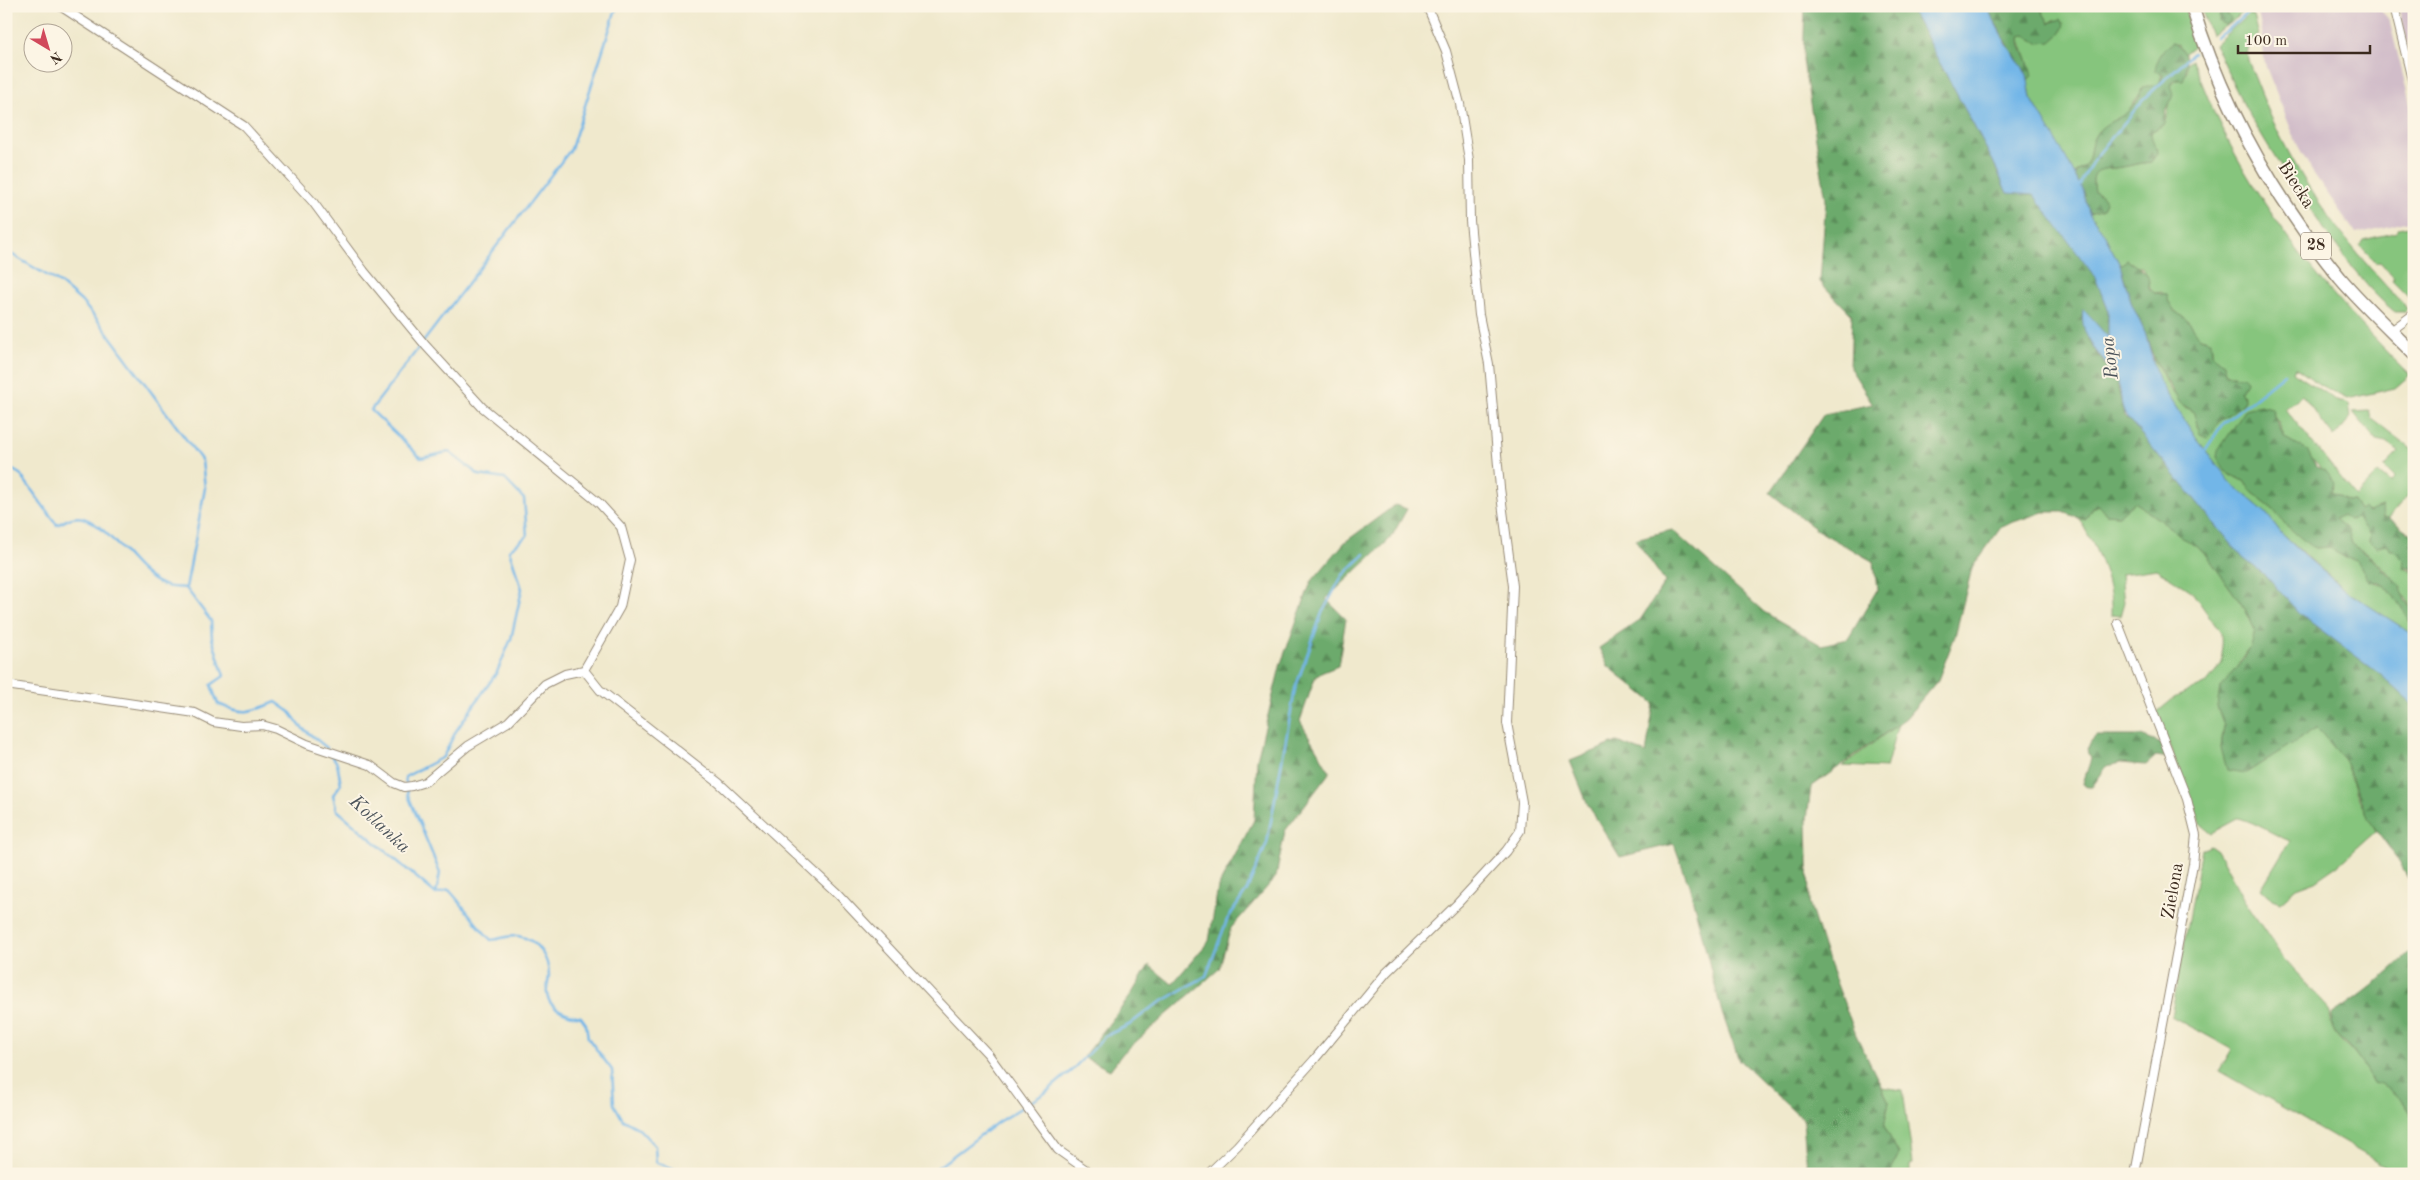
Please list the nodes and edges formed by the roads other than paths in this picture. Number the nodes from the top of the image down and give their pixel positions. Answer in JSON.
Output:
{"nodes":[{"id":1,"x":60,"y":6,"type":"edge"},
{"id":2,"x":1427,"y":6,"type":"edge"},
{"id":3,"x":2192,"y":6,"type":"edge"},
{"id":4,"x":2394,"y":6,"type":"edge"},
{"id":5,"x":2414,"y":88,"type":"edge"},
{"id":6,"x":2414,"y":314,"type":"edge"},
{"id":7,"x":2391,"y":331,"type":"junction"},
{"id":8,"x":2414,"y":354,"type":"edge"},
{"id":9,"x":2118,"y":623,"type":"dead end"},
{"id":10,"x":584,"y":670,"type":"junction"},
{"id":11,"x":6,"y":684,"type":"edge"},
{"id":12,"x":1092,"y":1174,"type":"edge"},
{"id":13,"x":1208,"y":1174,"type":"edge"},
{"id":14,"x":2135,"y":1174,"type":"edge"}],
"edges":[{"from":1,"to":10,"type":"street"},
{"from":2,"to":13,"type":"street"},
{"from":3,"to":7,"type":"main road","name":"Biecka","number":"28"},
{"from":4,"to":5,"type":"street"},
{"from":6,"to":7,"type":"street"},
{"from":7,"to":8,"type":"main road","name":"Biecka","number":"28"},
{"from":9,"to":14,"type":"street","name":"Zielona"},
{"from":10,"to":11,"type":"street"},
{"from":10,"to":12,"type":"street"}]}
